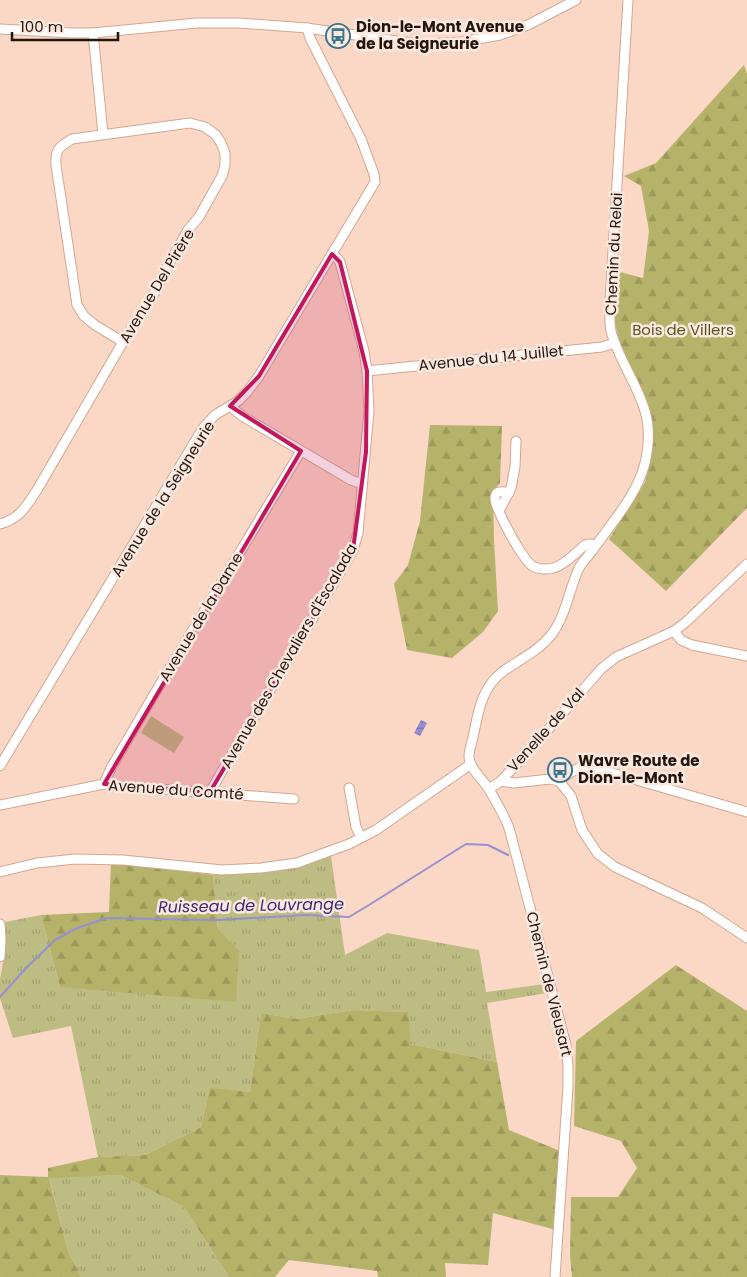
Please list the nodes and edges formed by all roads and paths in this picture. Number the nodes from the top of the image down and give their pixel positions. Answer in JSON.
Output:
{"nodes":[{"id":1,"x":576,"y":0,"type":"edge"},
{"id":2,"x":628,"y":0,"type":"edge"},
{"id":3,"x":307,"y":28,"type":"junction"},
{"id":4,"x":0,"y":30,"type":"edge"},
{"id":5,"x":93,"y":33,"type":"junction"},
{"id":6,"x":103,"y":134,"type":"junction"},
{"id":7,"x":332,"y":254,"type":"junction"},
{"id":8,"x":124,"y":342,"type":"junction"},
{"id":9,"x":615,"y":343,"type":"junction"},
{"id":10,"x":367,"y":371,"type":"junction"},
{"id":11,"x":230,"y":406,"type":"junction"},
{"id":12,"x":516,"y":441,"type":"dead end"},
{"id":13,"x":301,"y":451,"type":"junction"},
{"id":14,"x":362,"y":484,"type":"junction"},
{"id":15,"x":0,"y":524,"type":"edge"},
{"id":16,"x":596,"y":545,"type":"junction"},
{"id":17,"x":747,"y":564,"type":"edge"},
{"id":18,"x":674,"y":631,"type":"junction"},
{"id":19,"x":747,"y":656,"type":"edge"},
{"id":20,"x":471,"y":764,"type":"junction"},
{"id":21,"x":0,"y":766,"type":"edge"},
{"id":22,"x":501,"y":781,"type":"junction"},
{"id":23,"x":559,"y":781,"type":"junction"},
{"id":24,"x":104,"y":784,"type":"junction"},
{"id":25,"x":349,"y":788,"type":"dead end"},
{"id":26,"x":489,"y":789,"type":"junction"},
{"id":27,"x":210,"y":792,"type":"junction"},
{"id":28,"x":294,"y":799,"type":"dead end"},
{"id":29,"x":0,"y":805,"type":"edge"},
{"id":30,"x":747,"y":812,"type":"edge"},
{"id":31,"x":361,"y":837,"type":"junction"},
{"id":32,"x":0,"y":872,"type":"edge"},
{"id":33,"x":0,"y":924,"type":"edge"},
{"id":34,"x":747,"y":938,"type":"edge"},
{"id":35,"x":0,"y":956,"type":"edge"},
{"id":36,"x":555,"y":1277,"type":"edge"}],
"edges":[{"from":1,"to":3,"type":"street"},
{"from":2,"to":9,"type":"street","name":"Chemin du Relai"},
{"from":3,"to":5,"type":"street"},
{"from":3,"to":7,"type":"street","name":"Avenue de la Seigneurie"},
{"from":4,"to":5,"type":"street"},
{"from":5,"to":6,"type":"street"},
{"from":6,"to":8,"type":"street","name":"Avenue Del Pirère"},
{"from":6,"to":8,"type":"street","name":"Avenue Del Pirère"},
{"from":7,"to":10,"type":"street","name":"Avenue des Chevaliers d'Escalada"},
{"from":7,"to":11,"type":"street","name":"Avenue de la Seigneurie"},
{"from":8,"to":15,"type":"street","name":"Avenue Del Pirère"},
{"from":9,"to":10,"type":"street","name":"Avenue du 14 Juillet"},
{"from":9,"to":16,"type":"street","name":"Chemin du Relai"},
{"from":10,"to":14,"type":"street","name":"Avenue des Chevaliers d'Escalada"},
{"from":11,"to":13,"type":"street"},
{"from":11,"to":21,"type":"street","name":"Avenue de la Seigneurie"},
{"from":12,"to":16,"type":"street"},
{"from":13,"to":14,"type":"street"},
{"from":13,"to":24,"type":"street","name":"Avenue de la Dame"},
{"from":14,"to":27,"type":"street","name":"Avenue des Chevaliers d'Escalada"},
{"from":16,"to":20,"type":"street","name":"Chemin du Relai"},
{"from":17,"to":18,"type":"street","name":"Venelle de Val"},
{"from":18,"to":19,"type":"street"},
{"from":18,"to":22,"type":"street","name":"Venelle de Val"},
{"from":20,"to":26,"type":"street","name":"Chemin de Vieusart"},
{"from":20,"to":31,"type":"street"},
{"from":22,"to":23,"type":"street"},
{"from":22,"to":26,"type":"street","name":"Venelle de Val"},
{"from":23,"to":30,"type":"street"},
{"from":23,"to":34,"type":"street"},
{"from":24,"to":27,"type":"street","name":"Avenue du Comté"},
{"from":24,"to":29,"type":"street","name":"Avenue du Comté"},
{"from":25,"to":31,"type":"street"},
{"from":26,"to":36,"type":"street","name":"Chemin de Vieusart"},
{"from":27,"to":28,"type":"street","name":"Avenue du Comté"},
{"from":31,"to":32,"type":"street"},
{"from":33,"to":35,"type":"street"}]}
